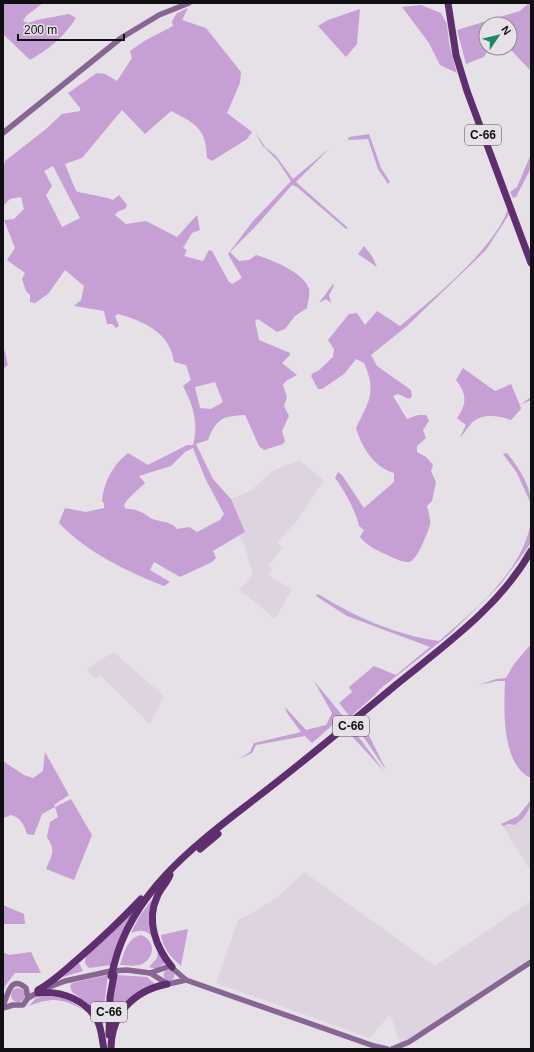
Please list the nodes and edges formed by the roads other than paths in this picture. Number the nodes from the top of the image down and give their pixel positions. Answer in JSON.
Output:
{"nodes":[{"id":1,"x":189,"y":3,"type":"edge"},
{"id":2,"x":448,"y":3,"type":"edge"},
{"id":3,"x":451,"y":3,"type":"edge"},
{"id":4,"x":3,"y":133,"type":"edge"},
{"id":5,"x":531,"y":253,"type":"edge"},
{"id":6,"x":531,"y":263,"type":"edge"},
{"id":7,"x":531,"y":551,"type":"edge"},
{"id":8,"x":531,"y":560,"type":"edge"},
{"id":9,"x":205,"y":839,"type":"junction"},
{"id":10,"x":170,"y":875,"type":"junction"},
{"id":11,"x":531,"y":962,"type":"edge"},
{"id":12,"x":116,"y":964,"type":"junction"},
{"id":13,"x":172,"y":967,"type":"junction"},
{"id":14,"x":162,"y":969,"type":"junction"},
{"id":15,"x":150,"y":973,"type":"junction"},
{"id":16,"x":177,"y":974,"type":"junction"},
{"id":17,"x":113,"y":976,"type":"junction"},
{"id":18,"x":160,"y":978,"type":"junction"},
{"id":19,"x":186,"y":980,"type":"junction"},
{"id":20,"x":170,"y":983,"type":"junction"},
{"id":21,"x":27,"y":989,"type":"junction"},
{"id":22,"x":40,"y":990,"type":"junction"},
{"id":23,"x":7,"y":996,"type":"junction"},
{"id":24,"x":28,"y":998,"type":"junction"},
{"id":25,"x":13,"y":1005,"type":"junction"},
{"id":26,"x":3,"y":1006,"type":"edge"},
{"id":27,"x":105,"y":1049,"type":"edge"},
{"id":28,"x":110,"y":1049,"type":"edge"},
{"id":29,"x":387,"y":1049,"type":"edge"},
{"id":30,"x":392,"y":1049,"type":"edge"}],
"edges":[{"from":1,"to":4,"type":"main road"},
{"from":2,"to":6,"type":"highway","number":"C-66"},
{"from":3,"to":5,"type":"highway","number":"C-66"},
{"from":7,"to":9,"type":"highway","number":"C-66"},
{"from":8,"to":10,"type":"highway","number":"C-66"},
{"from":9,"to":12,"type":"highway","number":"C-66"},
{"from":9,"to":22,"type":"highway"},
{"from":10,"to":12,"type":"highway","number":"C-66"},
{"from":10,"to":13,"type":"highway"},
{"from":11,"to":30,"type":"main road"},
{"from":12,"to":17,"type":"highway","number":"C-66","bridge":true},
{"from":13,"to":14,"type":"main road"},
{"from":13,"to":16,"type":"main road"},
{"from":14,"to":15,"type":"main road"},
{"from":14,"to":18,"type":"main road"},
{"from":15,"to":18,"type":"main road"},
{"from":15,"to":22,"type":"main road"},
{"from":16,"to":19,"type":"main road"},
{"from":16,"to":20,"type":"main road"},
{"from":17,"to":27,"type":"highway","number":"C-66"},
{"from":17,"to":28,"type":"highway","number":"C-66"},
{"from":18,"to":20,"type":"main road"},
{"from":19,"to":20,"type":"main road"},
{"from":19,"to":29,"type":"main road"},
{"from":20,"to":28,"type":"highway"},
{"from":21,"to":22,"type":"main road"},
{"from":21,"to":23,"type":"main road"},
{"from":21,"to":24,"type":"main road"},
{"from":22,"to":24,"type":"main road"},
{"from":22,"to":27,"type":"highway"},
{"from":23,"to":25,"type":"main road"},
{"from":23,"to":26,"type":"main road"},
{"from":24,"to":25,"type":"main road"},
{"from":25,"to":26,"type":"main road"}]}
